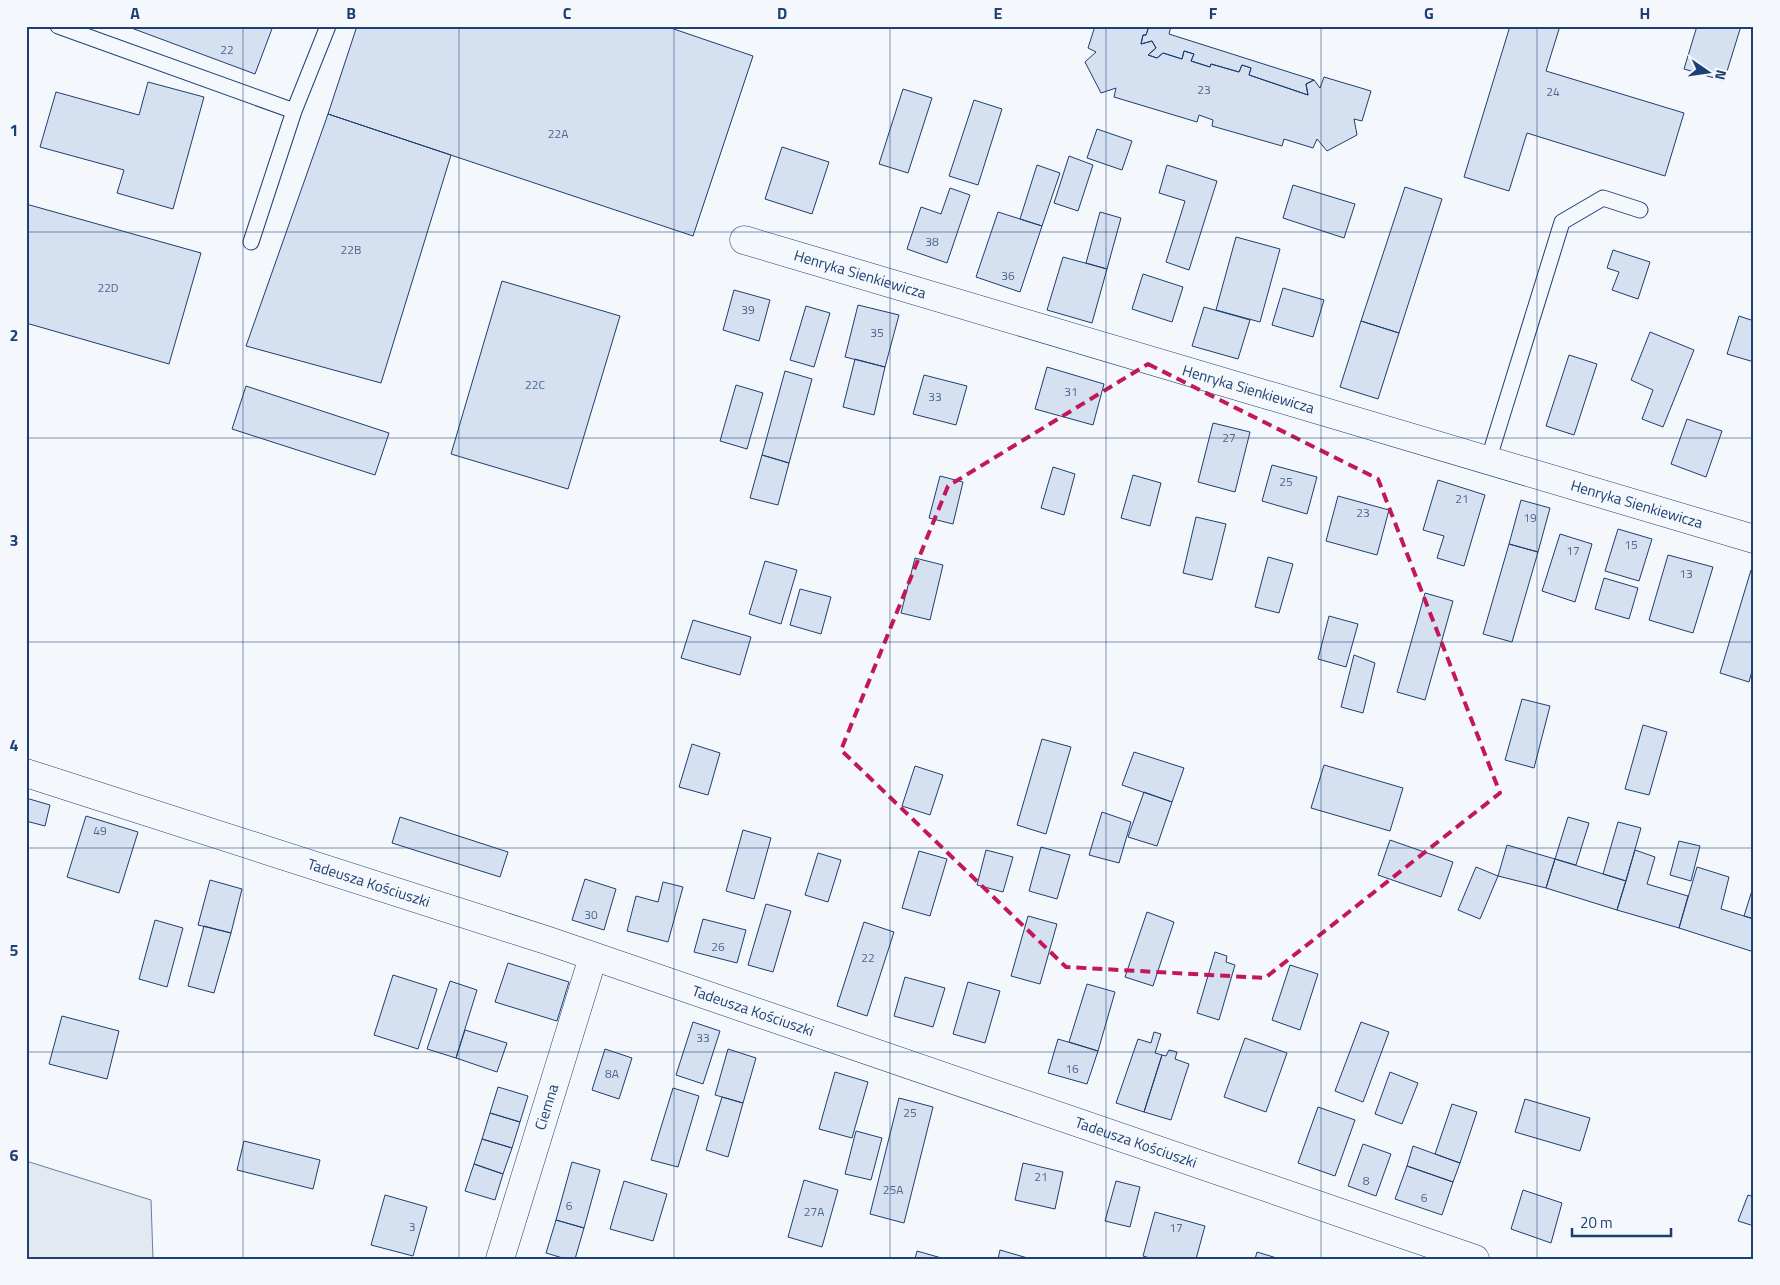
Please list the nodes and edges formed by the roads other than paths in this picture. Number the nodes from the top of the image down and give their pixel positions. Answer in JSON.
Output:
{"nodes":[{"id":1,"x":58,"y":26,"type":"edge"},
{"id":2,"x":328,"y":26,"type":"edge"},
{"id":3,"x":294,"y":110,"type":"junction"},
{"id":4,"x":1640,"y":210,"type":"dead end"},
{"id":5,"x":744,"y":240,"type":"dead end"},
{"id":6,"x":251,"y":242,"type":"dead end"},
{"id":7,"x":1488,"y":461,"type":"junction"},
{"id":8,"x":1754,"y":539,"type":"edge"},
{"id":9,"x":26,"y":773,"type":"edge"},
{"id":10,"x":593,"y":956,"type":"junction"},
{"id":11,"x":500,"y":1259,"type":"edge"},
{"id":12,"x":1475,"y":1259,"type":"edge"}],
"edges":[{"from":1,"to":3,"type":"lane"},
{"from":2,"to":3,"type":"lane"},
{"from":3,"to":6,"type":"lane"},
{"from":4,"to":7,"type":"lane"},
{"from":5,"to":7,"type":"street","name":"Henryka Sienkiewicza"},
{"from":7,"to":8,"type":"street","name":"Henryka Sienkiewicza"},
{"from":9,"to":10,"type":"street","name":"Tadeusza Kościuszki"},
{"from":10,"to":11,"type":"street","name":"Ciemna"},
{"from":10,"to":12,"type":"street","name":"Tadeusza Kościuszki"}]}
